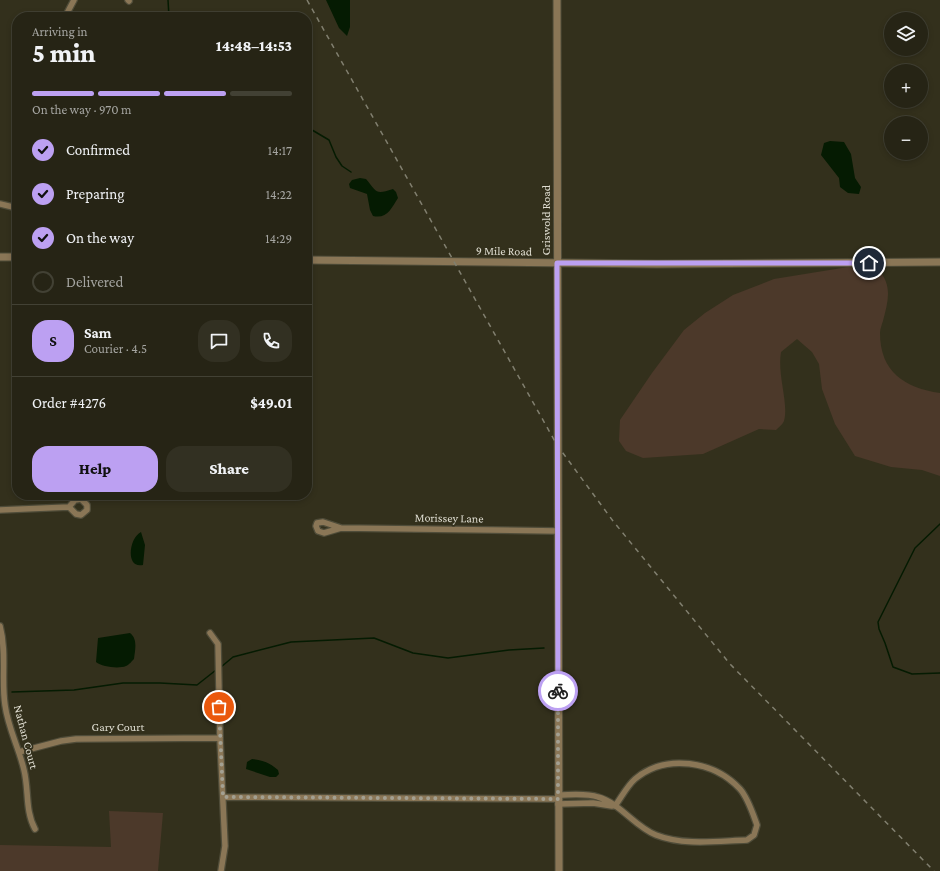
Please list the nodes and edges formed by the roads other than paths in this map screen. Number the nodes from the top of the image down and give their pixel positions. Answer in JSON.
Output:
{"nodes":[{"id":1,"x":74,"y":0,"type":"edge"},
{"id":2,"x":557,"y":0,"type":"edge"},
{"id":3,"x":68,"y":12,"type":"edge"},
{"id":4,"x":0,"y":204,"type":"edge"},
{"id":5,"x":12,"y":207,"type":"edge"},
{"id":6,"x":0,"y":257,"type":"edge"},
{"id":7,"x":12,"y":257,"type":"edge"},
{"id":8,"x":312,"y":260,"type":"edge"},
{"id":9,"x":940,"y":262,"type":"edge"},
{"id":10,"x":557,"y":263,"type":"junction"},
{"id":11,"x":69,"y":507,"type":"dead end"},
{"id":12,"x":0,"y":510,"type":"edge"},
{"id":13,"x":341,"y":528,"type":"dead end"},
{"id":14,"x":558,"y":531,"type":"junction"},
{"id":15,"x":0,"y":626,"type":"edge"},
{"id":16,"x":210,"y":633,"type":"dead end"},
{"id":17,"x":220,"y":738,"type":"junction"},
{"id":18,"x":19,"y":752,"type":"junction"},
{"id":19,"x":223,"y":797,"type":"junction"},
{"id":20,"x":558,"y":799,"type":"junction"},
{"id":21,"x":615,"y":806,"type":"junction"},
{"id":22,"x":35,"y":829,"type":"dead end"},
{"id":23,"x":221,"y":871,"type":"edge"},
{"id":24,"x":559,"y":871,"type":"edge"}],
"edges":[{"from":1,"to":3,"type":"street"},
{"from":2,"to":10,"type":"street","name":"Griswold Road"},
{"from":4,"to":5,"type":"street"},
{"from":6,"to":7,"type":"street"},
{"from":8,"to":10,"type":"street","name":"9 Mile Road"},
{"from":9,"to":10,"type":"street","name":"9 Mile Road"},
{"from":10,"to":14,"type":"street","name":"Griswold Road"},
{"from":11,"to":12,"type":"street"},
{"from":13,"to":14,"type":"street","name":"Morissey Lane"},
{"from":14,"to":20,"type":"street","name":"Griswold Road"},
{"from":15,"to":18,"type":"street","name":"Nathan Court"},
{"from":16,"to":17,"type":"street"},
{"from":17,"to":18,"type":"street","name":"Gary Court"},
{"from":17,"to":19,"type":"street"},
{"from":18,"to":22,"type":"street","name":"Nathan Court"},
{"from":19,"to":20,"type":"street"},
{"from":19,"to":23,"type":"street"},
{"from":20,"to":21,"type":"street"},
{"from":20,"to":21,"type":"street"},
{"from":20,"to":24,"type":"street","name":"Griswold Road"},
{"from":21,"to":21,"type":"street"}]}
